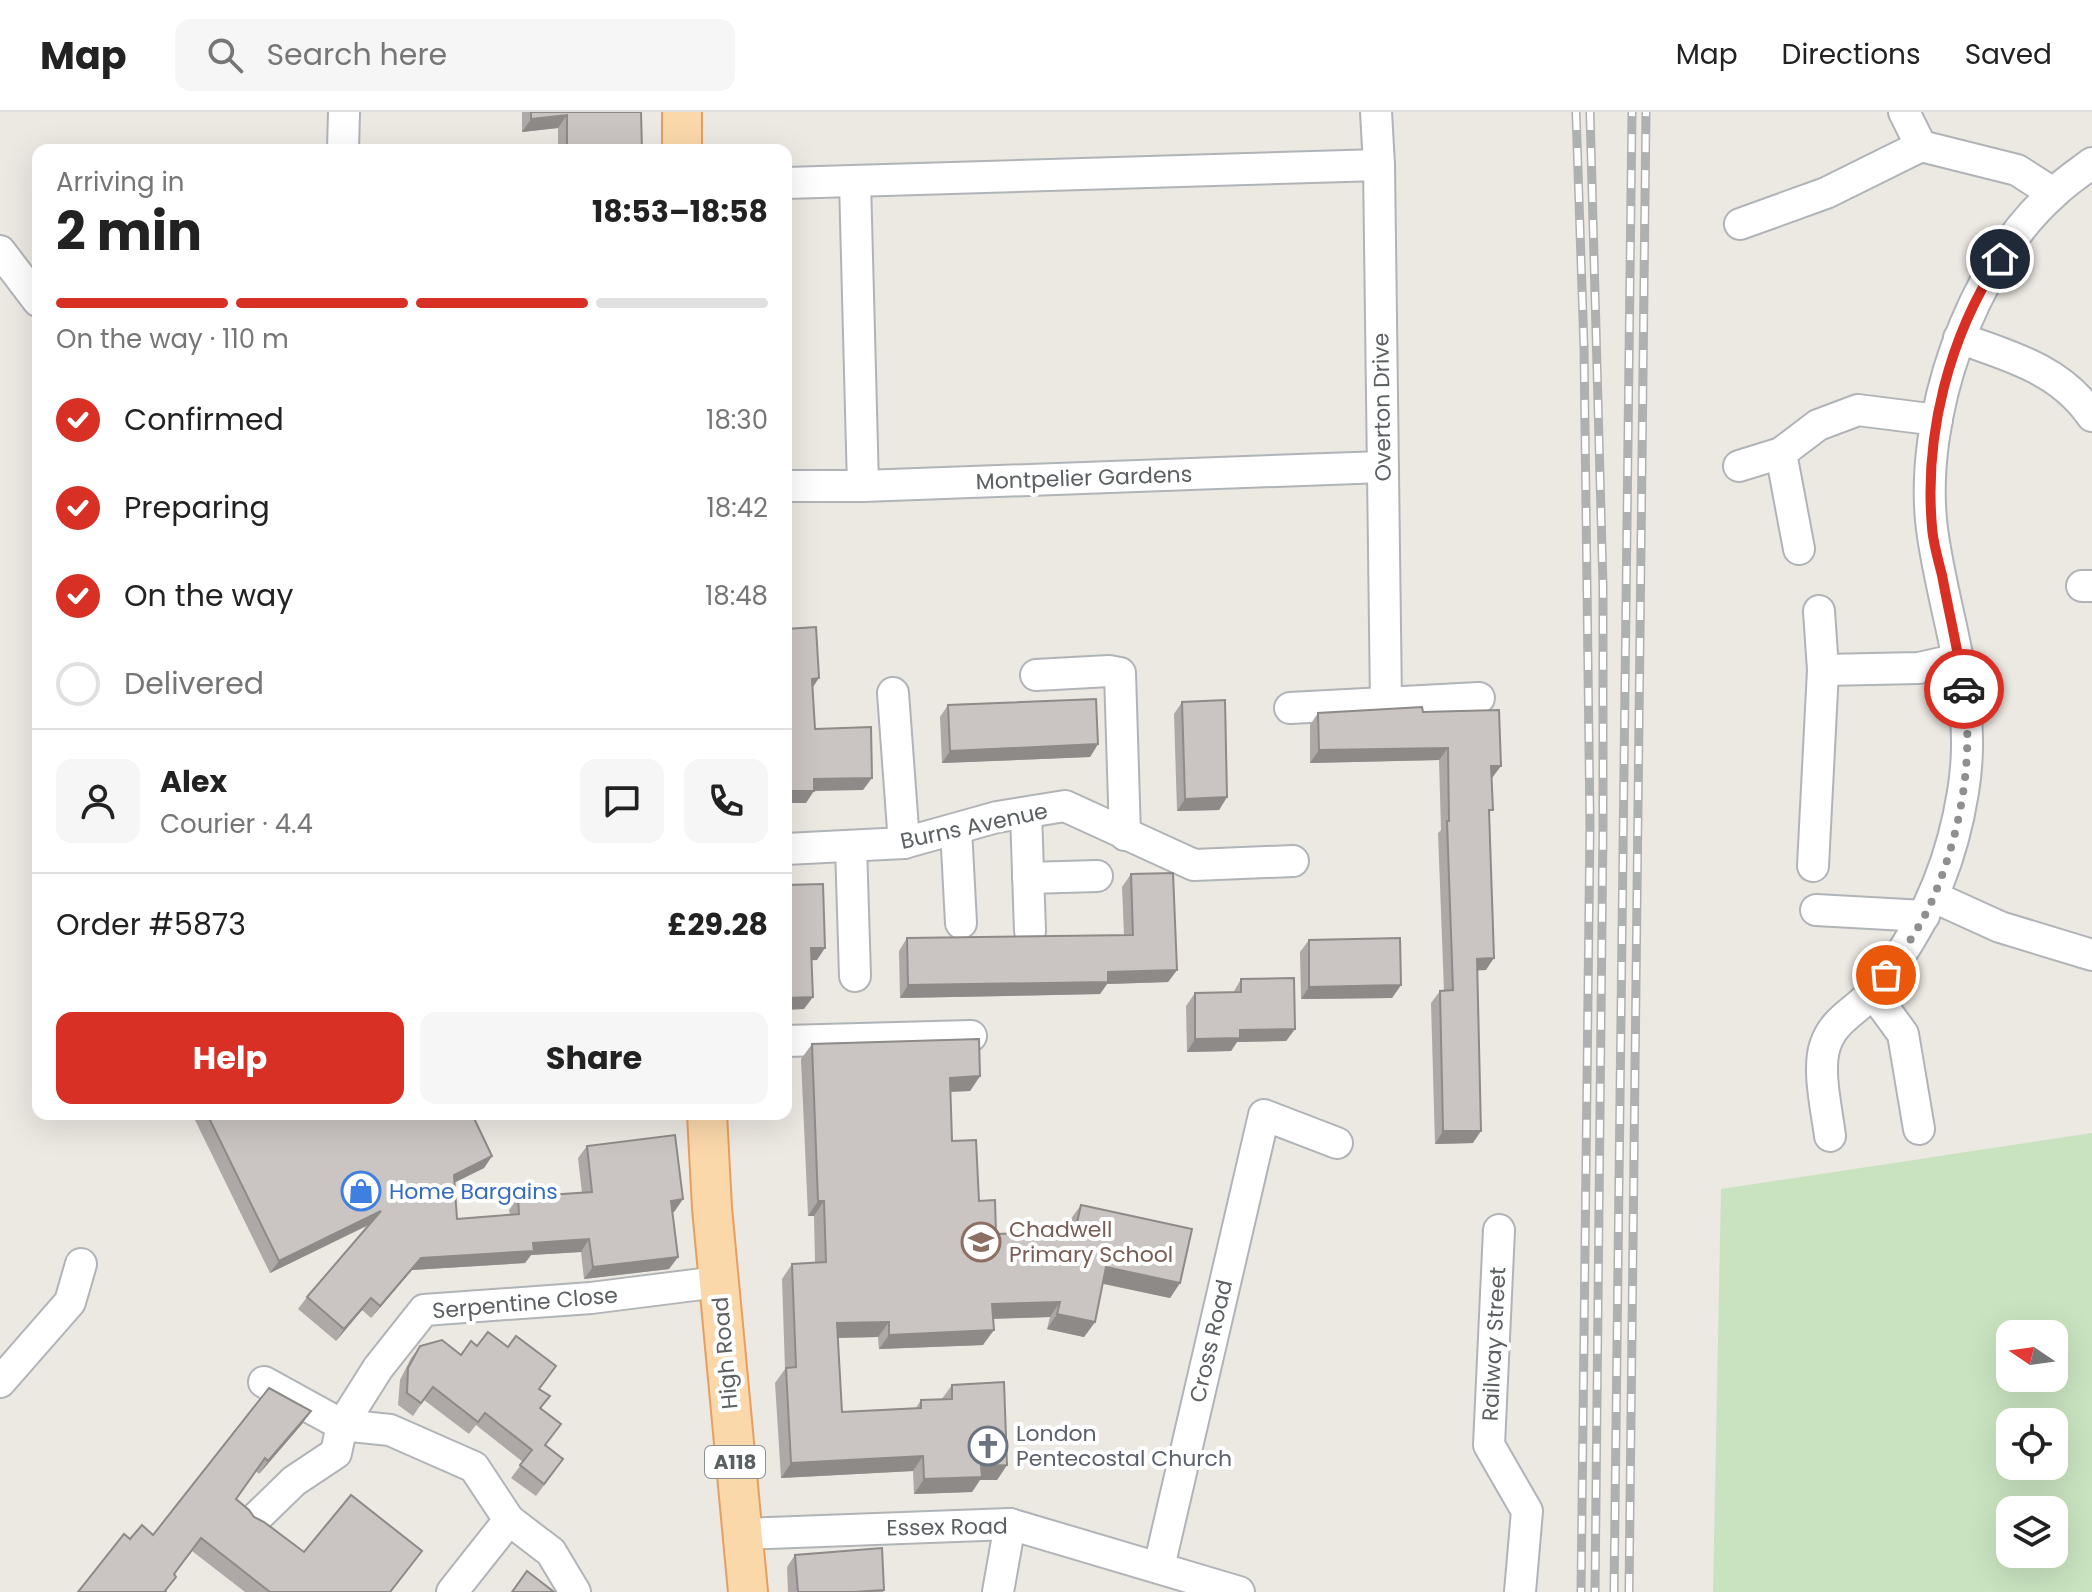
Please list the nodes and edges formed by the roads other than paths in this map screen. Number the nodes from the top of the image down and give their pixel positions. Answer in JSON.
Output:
{"nodes":[{"id":1,"x":344,"y":112,"type":"edge"},
{"id":2,"x":682,"y":112,"type":"edge"},
{"id":3,"x":1376,"y":112,"type":"edge"},
{"id":4,"x":1904,"y":112,"type":"edge"},
{"id":5,"x":343,"y":144,"type":"edge"},
{"id":6,"x":682,"y":144,"type":"edge"},
{"id":7,"x":1921,"y":146,"type":"junction"},
{"id":8,"x":2092,"y":163,"type":"edge"},
{"id":9,"x":1379,"y":165,"type":"junction"},
{"id":10,"x":855,"y":181,"type":"junction"},
{"id":11,"x":792,"y":183,"type":"edge"},
{"id":12,"x":2053,"y":193,"type":"junction"},
{"id":13,"x":1740,"y":224,"type":"dead end"},
{"id":14,"x":0,"y":251,"type":"edge"},
{"id":15,"x":32,"y":293,"type":"edge"},
{"id":16,"x":1959,"y":338,"type":"junction"},
{"id":17,"x":2092,"y":416,"type":"edge"},
{"id":18,"x":1937,"y":420,"type":"junction"},
{"id":19,"x":1781,"y":453,"type":"junction"},
{"id":20,"x":1739,"y":466,"type":"dead end"},
{"id":21,"x":1383,"y":467,"type":"junction"},
{"id":22,"x":792,"y":486,"type":"edge"},
{"id":23,"x":863,"y":486,"type":"junction"},
{"id":24,"x":1799,"y":549,"type":"dead end"},
{"id":25,"x":1819,"y":611,"type":"dead end"},
{"id":26,"x":1959,"y":659,"type":"junction"},
{"id":27,"x":1823,"y":670,"type":"junction"},
{"id":28,"x":1036,"y":675,"type":"dead end"},
{"id":29,"x":893,"y":693,"type":"dead end"},
{"id":30,"x":1479,"y":698,"type":"dead end"},
{"id":31,"x":1386,"y":703,"type":"junction"},
{"id":32,"x":1290,"y":708,"type":"dead end"},
{"id":33,"x":1026,"y":813,"type":"junction"},
{"id":34,"x":956,"y":829,"type":"junction"},
{"id":35,"x":1125,"y":835,"type":"junction"},
{"id":36,"x":904,"y":843,"type":"junction"},
{"id":37,"x":851,"y":846,"type":"junction"},
{"id":38,"x":792,"y":849,"type":"edge"},
{"id":39,"x":1293,"y":861,"type":"dead end"},
{"id":40,"x":1813,"y":866,"type":"dead end"},
{"id":41,"x":1097,"y":876,"type":"dead end"},
{"id":42,"x":1028,"y":878,"type":"junction"},
{"id":43,"x":1929,"y":907,"type":"junction"},
{"id":44,"x":1816,"y":910,"type":"dead end"},
{"id":45,"x":961,"y":923,"type":"dead end"},
{"id":46,"x":1030,"y":931,"type":"dead end"},
{"id":47,"x":2092,"y":955,"type":"edge"},
{"id":48,"x":855,"y":976,"type":"dead end"},
{"id":49,"x":1873,"y":993,"type":"junction"},
{"id":50,"x":971,"y":1036,"type":"edge"},
{"id":51,"x":792,"y":1041,"type":"edge"},
{"id":52,"x":707,"y":1120,"type":"edge"},
{"id":53,"x":1919,"y":1129,"type":"dead end"},
{"id":54,"x":1830,"y":1136,"type":"dead end"},
{"id":55,"x":1337,"y":1143,"type":"dead end"},
{"id":56,"x":1499,"y":1230,"type":"dead end"},
{"id":57,"x":81,"y":1264,"type":"dead end"},
{"id":58,"x":718,"y":1282,"type":"junction"},
{"id":59,"x":0,"y":1382,"type":"edge"},
{"id":60,"x":264,"y":1382,"type":"dead end"},
{"id":61,"x":342,"y":1425,"type":"junction"},
{"id":62,"x":257,"y":1517,"type":"edge"},
{"id":63,"x":509,"y":1520,"type":"junction"},
{"id":64,"x":1010,"y":1524,"type":"junction"},
{"id":65,"x":742,"y":1534,"type":"junction"},
{"id":66,"x":1159,"y":1567,"type":"junction"},
{"id":67,"x":452,"y":1592,"type":"edge"},
{"id":68,"x":575,"y":1592,"type":"edge"},
{"id":69,"x":748,"y":1592,"type":"edge"},
{"id":70,"x":998,"y":1592,"type":"edge"},
{"id":71,"x":1239,"y":1592,"type":"edge"},
{"id":72,"x":1520,"y":1592,"type":"edge"}],
"edges":[{"from":1,"to":5,"type":"street"},
{"from":2,"to":6,"type":"main road"},
{"from":3,"to":9,"type":"street","name":"Overton Drive"},
{"from":4,"to":7,"type":"street"},
{"from":7,"to":12,"type":"street"},
{"from":7,"to":13,"type":"street"},
{"from":8,"to":12,"type":"street"},
{"from":9,"to":10,"type":"street"},
{"from":9,"to":21,"type":"street","name":"Overton Drive"},
{"from":10,"to":11,"type":"street"},
{"from":10,"to":23,"type":"street"},
{"from":12,"to":16,"type":"street"},
{"from":14,"to":15,"type":"street"},
{"from":16,"to":17,"type":"street"},
{"from":16,"to":18,"type":"street"},
{"from":18,"to":19,"type":"street"},
{"from":18,"to":26,"type":"street"},
{"from":19,"to":20,"type":"street"},
{"from":19,"to":24,"type":"street"},
{"from":21,"to":23,"type":"street","name":"Montpelier Gardens"},
{"from":21,"to":31,"type":"street","name":"Overton Drive"},
{"from":22,"to":23,"type":"street","name":"Montpelier Gardens"},
{"from":25,"to":27,"type":"street"},
{"from":26,"to":27,"type":"street"},
{"from":26,"to":43,"type":"street"},
{"from":27,"to":40,"type":"street"},
{"from":28,"to":35,"type":"street"},
{"from":29,"to":36,"type":"street"},
{"from":30,"to":31,"type":"street"},
{"from":31,"to":32,"type":"street"},
{"from":33,"to":34,"type":"street","name":"Burns Avenue"},
{"from":33,"to":35,"type":"street","name":"Burns Avenue"},
{"from":33,"to":42,"type":"street"},
{"from":34,"to":36,"type":"street","name":"Burns Avenue"},
{"from":34,"to":45,"type":"street"},
{"from":35,"to":39,"type":"street","name":"Burns Avenue"},
{"from":36,"to":37,"type":"street","name":"Burns Avenue"},
{"from":37,"to":38,"type":"street","name":"Burns Avenue"},
{"from":37,"to":48,"type":"street"},
{"from":41,"to":42,"type":"street"},
{"from":42,"to":46,"type":"street"},
{"from":43,"to":44,"type":"street"},
{"from":43,"to":47,"type":"street"},
{"from":43,"to":49,"type":"street"},
{"from":49,"to":53,"type":"street"},
{"from":49,"to":54,"type":"street"},
{"from":50,"to":51,"type":"street"},
{"from":52,"to":58,"type":"main road","name":"High Road","number":"A118"},
{"from":55,"to":66,"type":"street","name":"Cross Road"},
{"from":56,"to":72,"type":"street","name":"Railway Street"},
{"from":57,"to":59,"type":"street"},
{"from":58,"to":61,"type":"street","name":"Serpentine Close"},
{"from":58,"to":65,"type":"main road","name":"High Road","number":"A118"},
{"from":60,"to":61,"type":"street"},
{"from":61,"to":62,"type":"street","name":"Serpentine Close"},
{"from":61,"to":63,"type":"street"},
{"from":63,"to":67,"type":"street"},
{"from":63,"to":68,"type":"street"},
{"from":64,"to":65,"type":"street","name":"Essex Road"},
{"from":64,"to":66,"type":"street","name":"Essex Road"},
{"from":64,"to":70,"type":"street"},
{"from":65,"to":69,"type":"main road","name":"High Road","number":"A118"},
{"from":66,"to":71,"type":"street","name":"Essex Road"}]}
